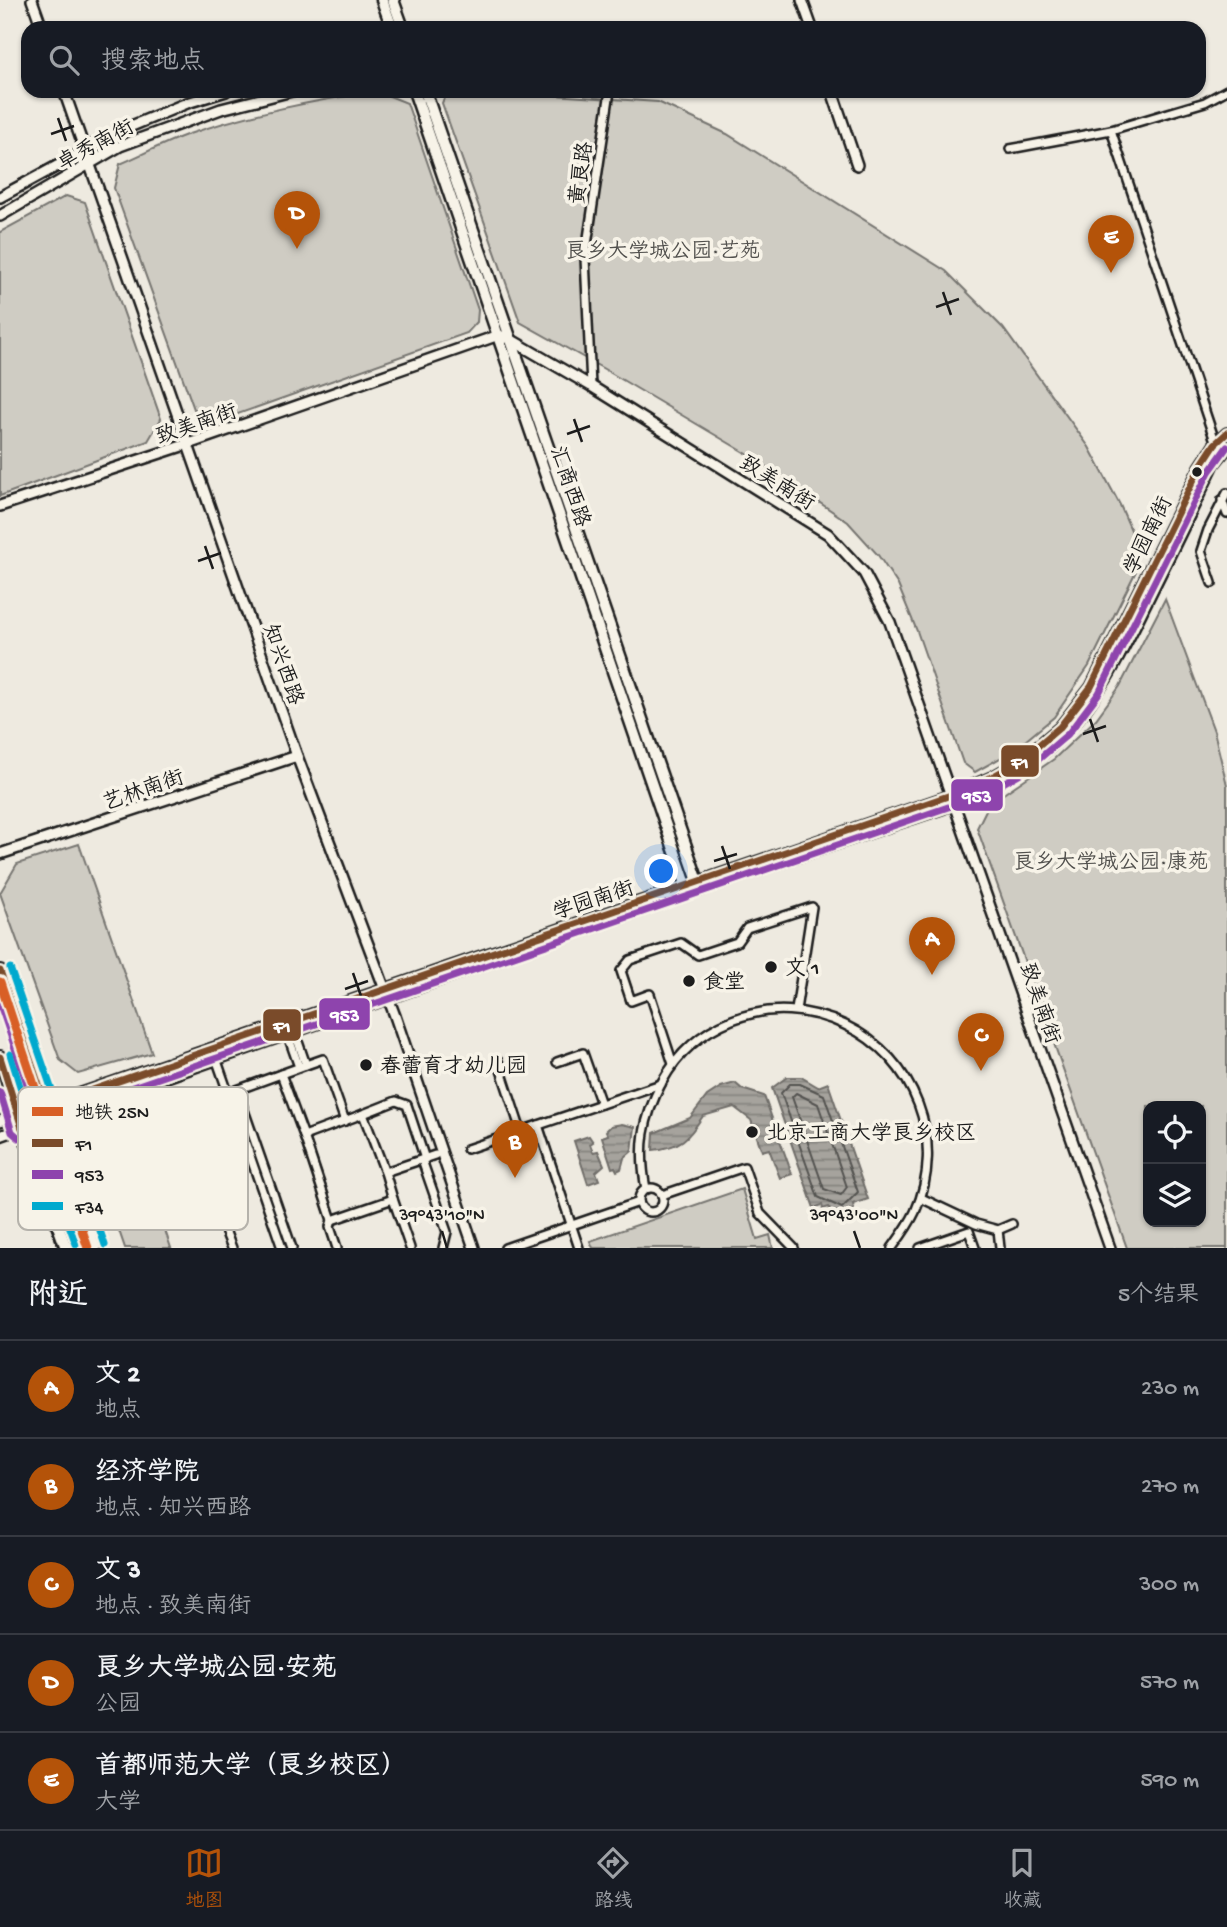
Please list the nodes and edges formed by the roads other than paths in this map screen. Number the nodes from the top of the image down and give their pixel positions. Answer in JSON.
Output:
{"nodes":[{"id":1,"x":32,"y":0,"type":"edge"},
{"id":2,"x":382,"y":0,"type":"edge"},
{"id":3,"x":393,"y":0,"type":"edge"},
{"id":4,"x":802,"y":0,"type":"edge"},
{"id":5,"x":40,"y":21,"type":"edge"},
{"id":6,"x":390,"y":21,"type":"edge"},
{"id":7,"x":400,"y":21,"type":"edge"},
{"id":8,"x":810,"y":21,"type":"edge"},
{"id":9,"x":1227,"y":90,"type":"edge"},
{"id":10,"x":67,"y":98,"type":"edge"},
{"id":11,"x":203,"y":98,"type":"edge"},
{"id":12,"x":263,"y":98,"type":"edge"},
{"id":13,"x":416,"y":98,"type":"edge"},
{"id":14,"x":427,"y":98,"type":"edge"},
{"id":15,"x":609,"y":98,"type":"edge"},
{"id":16,"x":834,"y":98,"type":"edge"},
{"id":17,"x":1111,"y":130,"type":"junction"},
{"id":18,"x":85,"y":149,"type":"junction"},
{"id":19,"x":1010,"y":149,"type":"dead end"},
{"id":20,"x":91,"y":164,"type":"junction"},
{"id":21,"x":857,"y":165,"type":"dead end"},
{"id":22,"x":0,"y":197,"type":"edge"},
{"id":23,"x":0,"y":216,"type":"edge"},
{"id":24,"x":499,"y":335,"type":"junction"},
{"id":25,"x":510,"y":339,"type":"junction"},
{"id":26,"x":591,"y":386,"type":"junction"},
{"id":27,"x":1227,"y":433,"type":"edge"},
{"id":28,"x":188,"y":444,"type":"junction"},
{"id":29,"x":1214,"y":444,"type":"junction"},
{"id":30,"x":1225,"y":450,"type":"edge"},
{"id":31,"x":1225,"y":497,"type":"edge"},
{"id":32,"x":0,"y":506,"type":"edge"},
{"id":33,"x":1227,"y":514,"type":"edge"},
{"id":34,"x":1212,"y":583,"type":"dead end"},
{"id":35,"x":297,"y":756,"type":"junction"},
{"id":36,"x":953,"y":800,"type":"junction"},
{"id":37,"x":0,"y":854,"type":"edge"},
{"id":38,"x":699,"y":886,"type":"junction"},
{"id":39,"x":688,"y":889,"type":"junction"},
{"id":40,"x":0,"y":971,"type":"edge"},
{"id":41,"x":386,"y":994,"type":"junction"},
{"id":42,"x":796,"y":1010,"type":"junction"},
{"id":43,"x":291,"y":1032,"type":"junction"},
{"id":44,"x":0,"y":1056,"type":"edge"},
{"id":45,"x":216,"y":1058,"type":"junction"},
{"id":46,"x":498,"y":1061,"type":"dead end"},
{"id":47,"x":557,"y":1062,"type":"dead end"},
{"id":48,"x":673,"y":1064,"type":"junction"},
{"id":49,"x":302,"y":1066,"type":"junction"},
{"id":50,"x":281,"y":1074,"type":"junction"},
{"id":51,"x":661,"y":1084,"type":"junction"},
{"id":52,"x":40,"y":1087,"type":"edge"},
{"id":53,"x":104,"y":1087,"type":"edge"},
{"id":54,"x":136,"y":1087,"type":"edge"},
{"id":55,"x":226,"y":1087,"type":"edge"},
{"id":56,"x":245,"y":1087,"type":"edge"},
{"id":57,"x":601,"y":1104,"type":"junction"},
{"id":58,"x":18,"y":1114,"type":"joint"},
{"id":59,"x":363,"y":1114,"type":"junction"},
{"id":60,"x":0,"y":1121,"type":"edge"},
{"id":61,"x":345,"y":1121,"type":"junction"},
{"id":62,"x":248,"y":1122,"type":"edge"},
{"id":63,"x":538,"y":1125,"type":"junction"},
{"id":64,"x":18,"y":1129,"type":"edge"},
{"id":65,"x":521,"y":1131,"type":"junction"},
{"id":66,"x":0,"y":1136,"type":"edge"},
{"id":67,"x":304,"y":1136,"type":"junction"},
{"id":68,"x":467,"y":1149,"type":"dead end"},
{"id":69,"x":248,"y":1150,"type":"edge"},
{"id":70,"x":435,"y":1155,"type":"dead end"},
{"id":71,"x":424,"y":1159,"type":"junction"},
{"id":72,"x":385,"y":1172,"type":"junction"},
{"id":73,"x":646,"y":1189,"type":"junction"},
{"id":74,"x":662,"y":1195,"type":"junction"},
{"id":75,"x":921,"y":1198,"type":"junction"},
{"id":76,"x":393,"y":1199,"type":"junction"},
{"id":77,"x":639,"y":1202,"type":"junction"},
{"id":78,"x":332,"y":1220,"type":"junction"},
{"id":79,"x":1012,"y":1224,"type":"dead end"},
{"id":80,"x":571,"y":1225,"type":"junction"},
{"id":81,"x":59,"y":1230,"type":"edge"},
{"id":82,"x":89,"y":1230,"type":"edge"},
{"id":83,"x":226,"y":1230,"type":"edge"},
{"id":84,"x":998,"y":1230,"type":"junction"},
{"id":85,"x":66,"y":1248,"type":"edge"},
{"id":86,"x":95,"y":1248,"type":"edge"},
{"id":87,"x":232,"y":1248,"type":"edge"},
{"id":88,"x":282,"y":1248,"type":"edge"},
{"id":89,"x":292,"y":1248,"type":"edge"},
{"id":90,"x":337,"y":1248,"type":"edge"},
{"id":91,"x":410,"y":1248,"type":"edge"},
{"id":92,"x":443,"y":1248,"type":"edge"},
{"id":93,"x":474,"y":1248,"type":"edge"},
{"id":94,"x":505,"y":1248,"type":"edge"},
{"id":95,"x":579,"y":1248,"type":"edge"},
{"id":96,"x":794,"y":1248,"type":"edge"},
{"id":97,"x":892,"y":1248,"type":"edge"},
{"id":98,"x":920,"y":1248,"type":"edge"},
{"id":99,"x":975,"y":1248,"type":"edge"},
{"id":100,"x":1000,"y":1248,"type":"edge"},
{"id":101,"x":1110,"y":1248,"type":"edge"}],
"edges":[{"from":1,"to":5,"type":"street"},
{"from":2,"to":6,"type":"main road"},
{"from":3,"to":7,"type":"main road"},
{"from":4,"to":8,"type":"street"},
{"from":9,"to":17,"type":"street"},
{"from":10,"to":18,"type":"street","name":"知兴西路"},
{"from":11,"to":18,"type":"street","name":"卓秀南街"},
{"from":12,"to":20,"type":"street","name":"卓秀南街"},
{"from":13,"to":24,"type":"main road","name":"汇商西路"},
{"from":14,"to":25,"type":"main road","name":"汇商西路"},
{"from":15,"to":26,"type":"street","name":"黄良路"},
{"from":16,"to":21,"type":"street"},
{"from":17,"to":19,"type":"street"},
{"from":17,"to":29,"type":"street"},
{"from":18,"to":20,"type":"street","name":"知兴西路"},
{"from":18,"to":22,"type":"street","name":"卓秀南街"},
{"from":20,"to":23,"type":"street","name":"卓秀南街"},
{"from":20,"to":28,"type":"street","name":"知兴西路"},
{"from":24,"to":25,"type":"street","name":"致美南街"},
{"from":24,"to":28,"type":"street","name":"致美南街"},
{"from":24,"to":39,"type":"main road","name":"汇商西路"},
{"from":25,"to":26,"type":"street","name":"致美南街"},
{"from":25,"to":38,"type":"main road","name":"汇商西路"},
{"from":26,"to":36,"type":"street","name":"致美南街"},
{"from":27,"to":29,"type":"street","name":"学园南街"},
{"from":28,"to":32,"type":"street","name":"致美南街"},
{"from":28,"to":35,"type":"street","name":"知兴西路"},
{"from":29,"to":30,"type":"street"},
{"from":29,"to":36,"type":"street","name":"学园南街"},
{"from":30,"to":36,"type":"street","name":"学园南街"},
{"from":31,"to":33,"type":"street"},
{"from":31,"to":34,"type":"street"},
{"from":35,"to":37,"type":"street","name":"艺林南街"},
{"from":35,"to":41,"type":"street","name":"知兴西路"},
{"from":36,"to":38,"type":"street","name":"学园南街"},
{"from":36,"to":101,"type":"street","name":"致美南街"},
{"from":38,"to":39,"type":"street","name":"学园南街"},
{"from":39,"to":41,"type":"street","name":"学园南街"},
{"from":40,"to":52,"type":"main road"},
{"from":41,"to":43,"type":"street","name":"学园南街"},
{"from":41,"to":53,"type":"street","name":"学园南街"},
{"from":41,"to":93,"type":"street","name":"知兴西路"},
{"from":42,"to":48,"type":"street"},
{"from":42,"to":48,"type":"street"},
{"from":42,"to":75,"type":"street"},
{"from":43,"to":45,"type":"street","name":"学园南街"},
{"from":43,"to":49,"type":"street"},
{"from":44,"to":58,"type":"main road"},
{"from":45,"to":54,"type":"street","name":"学园南街"},
{"from":45,"to":55,"type":"street"},
{"from":46,"to":65,"type":"street"},
{"from":47,"to":57,"type":"street"},
{"from":48,"to":51,"type":"street"},
{"from":49,"to":50,"type":"street"},
{"from":49,"to":61,"type":"street"},
{"from":50,"to":56,"type":"street"},
{"from":50,"to":67,"type":"street"},
{"from":51,"to":57,"type":"street"},
{"from":51,"to":73,"type":"street"},
{"from":57,"to":63,"type":"street"},
{"from":58,"to":60,"type":"street","name":"学园南街"},
{"from":59,"to":61,"type":"street"},
{"from":59,"to":71,"type":"street"},
{"from":59,"to":72,"type":"street"},
{"from":61,"to":67,"type":"street"},
{"from":62,"to":89,"type":"street"},
{"from":63,"to":65,"type":"street"},
{"from":63,"to":80,"type":"street"},
{"from":64,"to":66,"type":"street","name":"学园南街"},
{"from":65,"to":68,"type":"street"},
{"from":67,"to":78,"type":"street"},
{"from":69,"to":88,"type":"street"},
{"from":70,"to":71,"type":"street"},
{"from":71,"to":72,"type":"street"},
{"from":71,"to":92,"type":"street"},
{"from":72,"to":76,"type":"street"},
{"from":73,"to":74,"type":"street"},
{"from":73,"to":77,"type":"street"},
{"from":74,"to":77,"type":"street"},
{"from":74,"to":96,"type":"street"},
{"from":75,"to":84,"type":"street"},
{"from":75,"to":97,"type":"street"},
{"from":76,"to":78,"type":"street"},
{"from":76,"to":91,"type":"street"},
{"from":77,"to":80,"type":"street"},
{"from":78,"to":90,"type":"street"},
{"from":79,"to":84,"type":"street"},
{"from":80,"to":94,"type":"street"},
{"from":80,"to":95,"type":"street"},
{"from":81,"to":85,"type":"main road"},
{"from":82,"to":86,"type":"main road"},
{"from":83,"to":87,"type":"street"},
{"from":84,"to":100,"type":"street"},
{"from":98,"to":99,"type":"street"}]}
